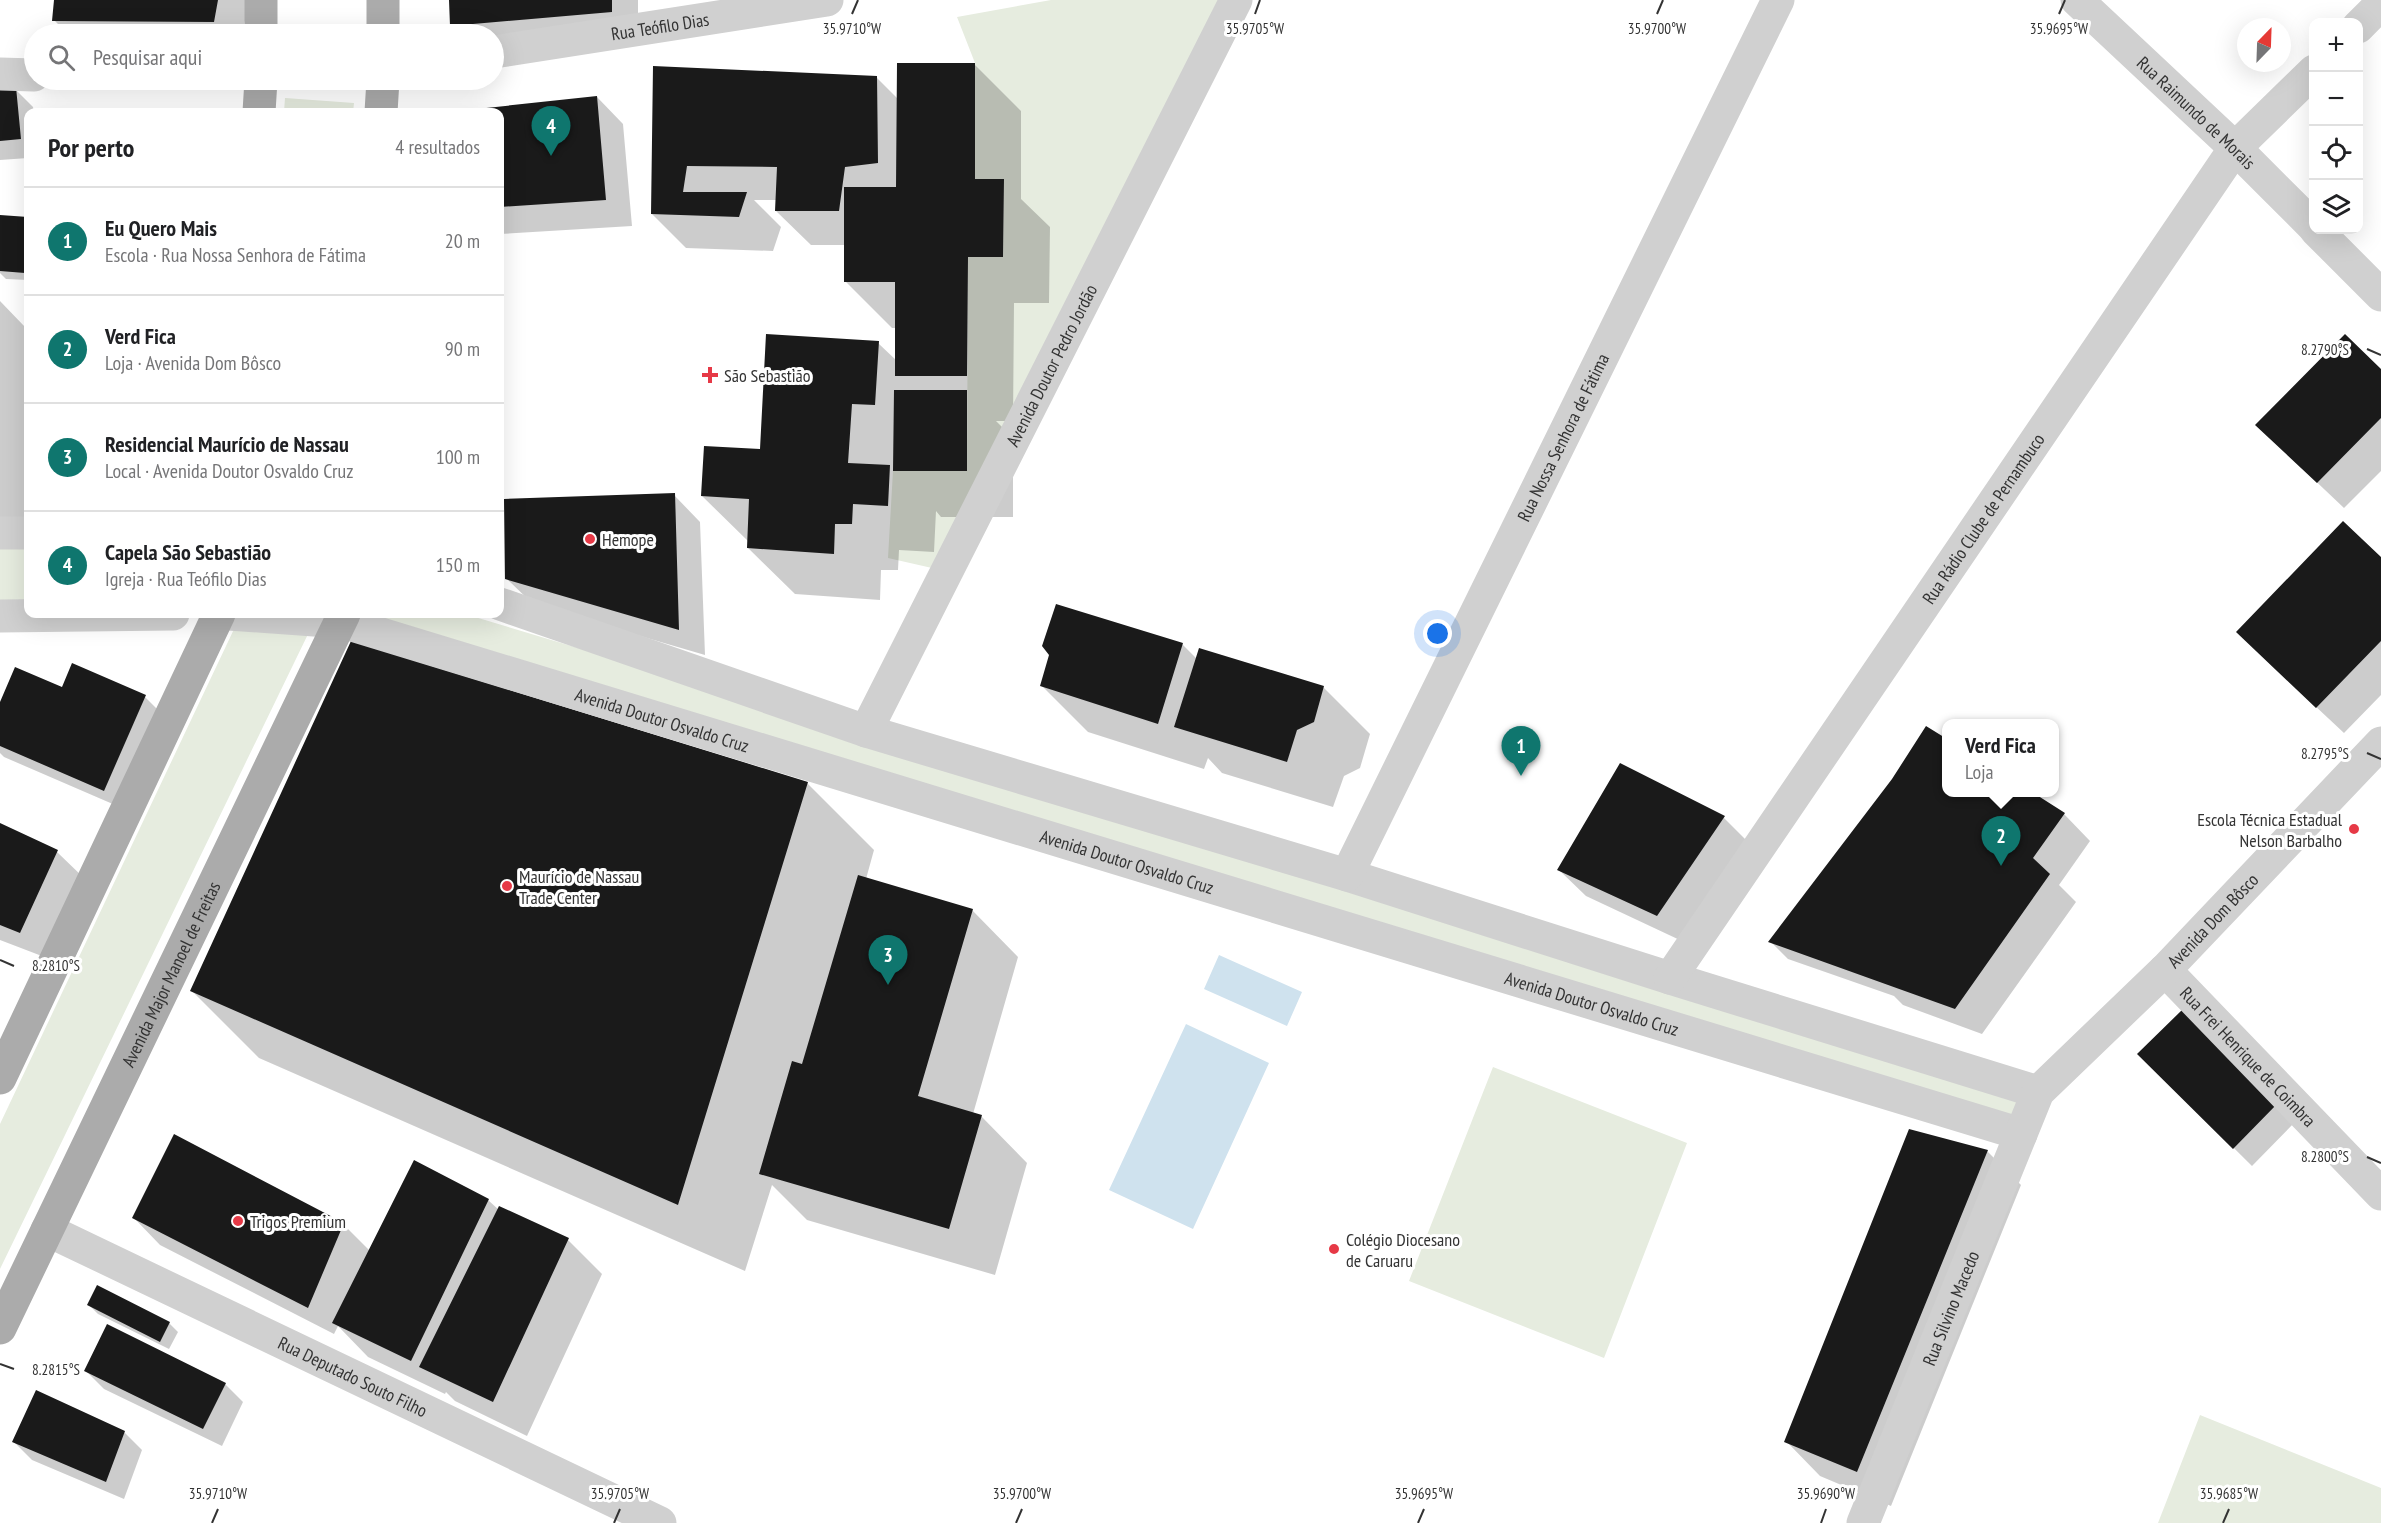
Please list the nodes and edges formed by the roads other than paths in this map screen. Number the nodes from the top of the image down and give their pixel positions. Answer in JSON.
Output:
{"nodes":[{"id":1,"x":261,"y":0,"type":"edge"},
{"id":2,"x":383,"y":0,"type":"edge"},
{"id":3,"x":827,"y":0,"type":"edge"},
{"id":4,"x":1236,"y":0,"type":"edge"},
{"id":5,"x":1778,"y":0,"type":"edge"},
{"id":6,"x":2077,"y":0,"type":"edge"},
{"id":7,"x":2381,"y":4,"type":"edge"},
{"id":8,"x":2363,"y":22,"type":"edge"},
{"id":9,"x":261,"y":24,"type":"edge"},
{"id":10,"x":383,"y":24,"type":"edge"},
{"id":11,"x":504,"y":50,"type":"edge"},
{"id":12,"x":2312,"y":72,"type":"edge"},
{"id":13,"x":0,"y":74,"type":"edge"},
{"id":14,"x":24,"y":75,"type":"edge"},
{"id":15,"x":260,"y":90,"type":"edge"},
{"id":16,"x":382,"y":90,"type":"edge"},
{"id":17,"x":259,"y":108,"type":"edge"},
{"id":18,"x":381,"y":108,"type":"edge"},
{"id":19,"x":2235,"y":148,"type":"junction"},
{"id":20,"x":2309,"y":222,"type":"edge"},
{"id":21,"x":2321,"y":234,"type":"edge"},
{"id":22,"x":2381,"y":295,"type":"edge"},
{"id":23,"x":0,"y":533,"type":"edge"},
{"id":24,"x":24,"y":533,"type":"edge"},
{"id":25,"x":504,"y":605,"type":"edge"},
{"id":26,"x":0,"y":616,"type":"edge"},
{"id":27,"x":24,"y":616,"type":"edge"},
{"id":28,"x":217,"y":618,"type":"edge"},
{"id":29,"x":343,"y":618,"type":"edge"},
{"id":30,"x":866,"y":731,"type":"junction"},
{"id":31,"x":2381,"y":743,"type":"edge"},
{"id":32,"x":1347,"y":875,"type":"junction"},
{"id":33,"x":2165,"y":970,"type":"junction"},
{"id":34,"x":1670,"y":978,"type":"junction"},
{"id":35,"x":0,"y":1078,"type":"edge"},
{"id":36,"x":2038,"y":1092,"type":"junction"},
{"id":37,"x":2021,"y":1134,"type":"junction"},
{"id":38,"x":2381,"y":1194,"type":"edge"},
{"id":39,"x":47,"y":1230,"type":"junction"},
{"id":40,"x":0,"y":1328,"type":"edge"},
{"id":41,"x":660,"y":1523,"type":"edge"},
{"id":42,"x":1863,"y":1523,"type":"edge"}],
"edges":[{"from":1,"to":9,"type":"main road"},
{"from":2,"to":10,"type":"main road"},
{"from":3,"to":11,"type":"street","name":"Rua Teófilo Dias"},
{"from":4,"to":30,"type":"street","name":"Avenida Doutor Pedro Jordão"},
{"from":5,"to":32,"type":"street","name":"Rua Nossa Senhora de Fátima"},
{"from":6,"to":19,"type":"street","name":"Rua Raimundo de Morais"},
{"from":7,"to":8,"type":"street"},
{"from":12,"to":19,"type":"street","name":"Rua Rádio Clube de Pernambuco"},
{"from":13,"to":14,"type":"street"},
{"from":15,"to":17,"type":"main road"},
{"from":16,"to":18,"type":"main road"},
{"from":19,"to":20,"type":"street","name":"Rua Raimundo de Morais"},
{"from":19,"to":34,"type":"street","name":"Rua Rádio Clube de Pernambuco"},
{"from":21,"to":22,"type":"street","name":"Rua Raimundo de Morais"},
{"from":23,"to":24,"type":"street"},
{"from":25,"to":30,"type":"street"},
{"from":26,"to":27,"type":"street"},
{"from":28,"to":35,"type":"main road"},
{"from":29,"to":37,"type":"street","name":"Avenida Doutor Osvaldo Cruz"},
{"from":29,"to":39,"type":"main road","name":"Avenida Major Manoel de Freitas"},
{"from":30,"to":32,"type":"street"},
{"from":31,"to":33,"type":"street","name":"Avenida Dom Bôsco"},
{"from":32,"to":34,"type":"street"},
{"from":33,"to":36,"type":"street","name":"Avenida Dom Bôsco"},
{"from":33,"to":38,"type":"street","name":"Rua Frei Henrique de Coimbra"},
{"from":34,"to":36,"type":"street"},
{"from":36,"to":37,"type":"street","name":"Rua Silvino Macedo"},
{"from":37,"to":42,"type":"street","name":"Rua Silvino Macedo"},
{"from":39,"to":40,"type":"main road","name":"Avenida Major Manoel de Freitas"},
{"from":39,"to":41,"type":"street","name":"Rua Deputado Souto Filho"}]}
